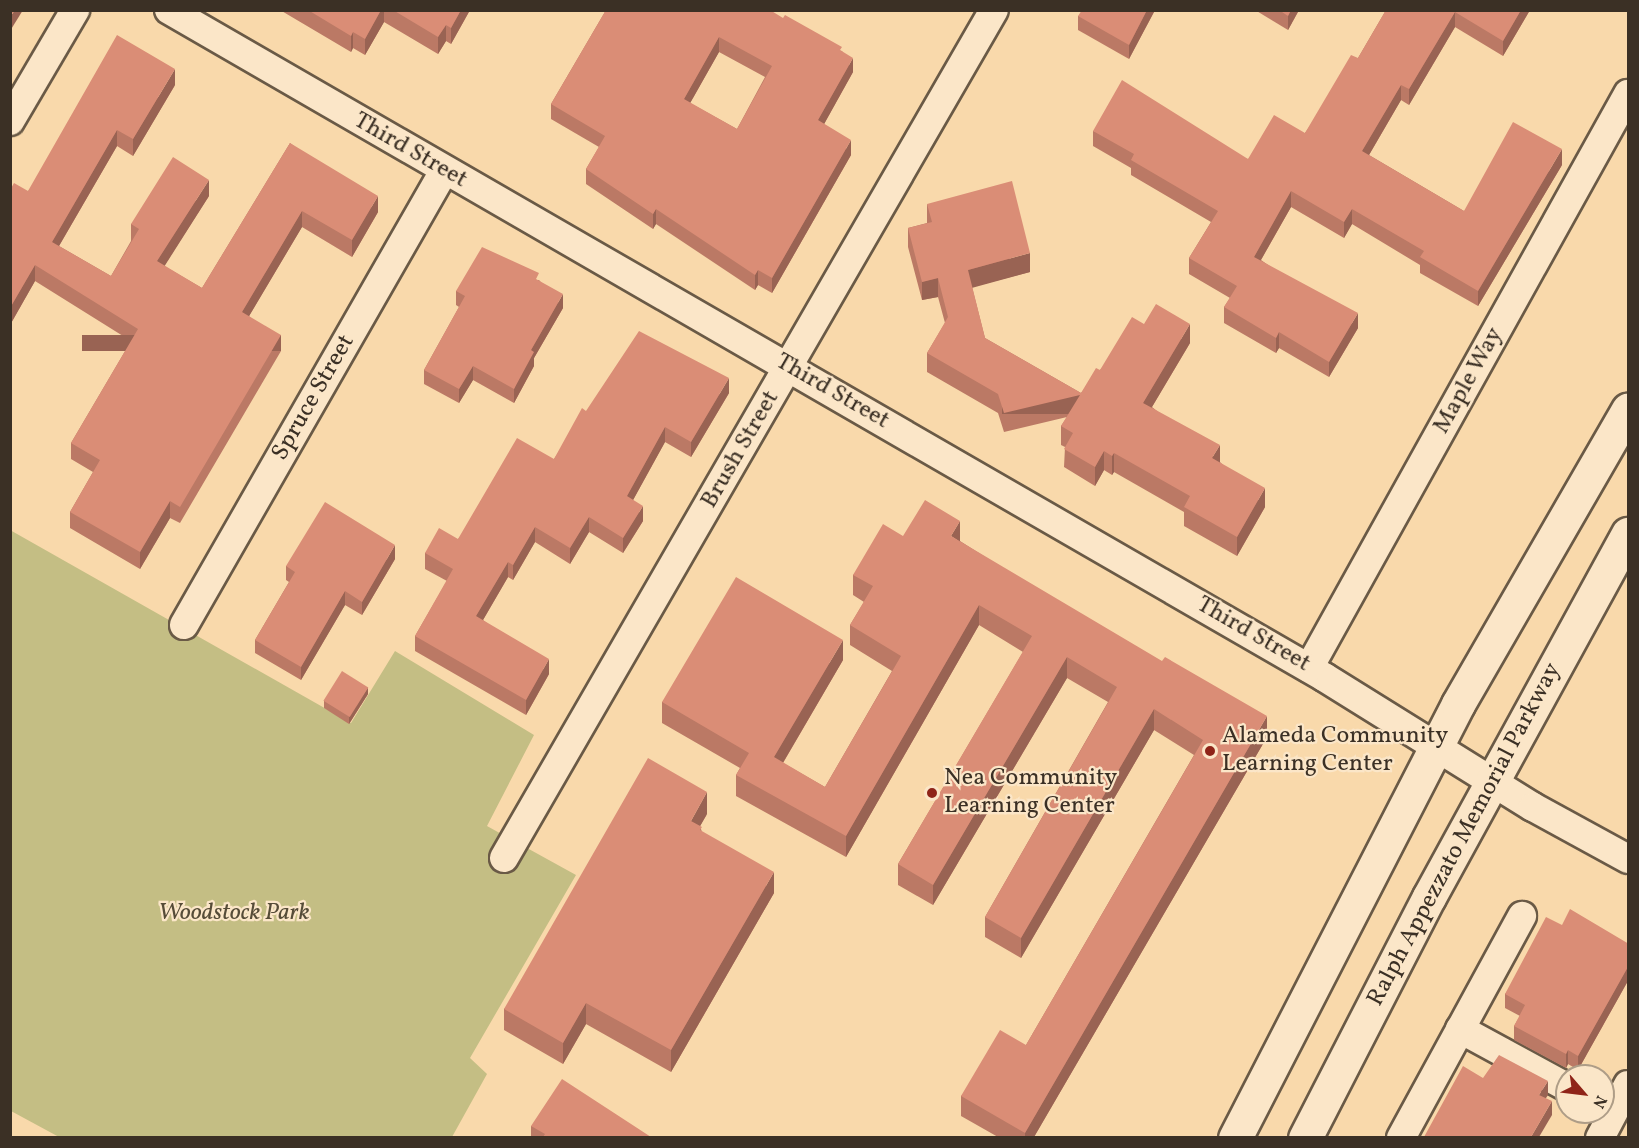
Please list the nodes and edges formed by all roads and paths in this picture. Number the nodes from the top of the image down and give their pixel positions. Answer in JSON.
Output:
{"nodes":[{"id":1,"x":75,"y":10,"type":"edge"},
{"id":2,"x":169,"y":10,"type":"edge"},
{"id":3,"x":994,"y":10,"type":"edge"},
{"id":4,"x":1629,"y":94,"type":"edge"},
{"id":5,"x":10,"y":121,"type":"edge"},
{"id":6,"x":444,"y":171,"type":"junction"},
{"id":7,"x":789,"y":367,"type":"junction"},
{"id":8,"x":1629,"y":409,"type":"edge"},
{"id":9,"x":1629,"y":534,"type":"edge"},
{"id":10,"x":184,"y":625,"type":"dead end"},
{"id":11,"x":1309,"y":668,"type":"junction"},
{"id":12,"x":1436,"y":745,"type":"junction"},
{"id":13,"x":1492,"y":779,"type":"junction"},
{"id":14,"x":504,"y":858,"type":"dead end"},
{"id":15,"x":1629,"y":859,"type":"edge"},
{"id":16,"x":1522,"y":916,"type":"dead end"},
{"id":17,"x":1460,"y":1029,"type":"junction"},
{"id":18,"x":1555,"y":1080,"type":"edge"},
{"id":19,"x":1619,"y":1099,"type":"edge"},
{"id":20,"x":1235,"y":1137,"type":"edge"},
{"id":21,"x":1305,"y":1137,"type":"edge"},
{"id":22,"x":1401,"y":1137,"type":"edge"},
{"id":23,"x":1600,"y":1137,"type":"edge"}],
"edges":[{"from":1,"to":5,"type":"street"},
{"from":2,"to":6,"type":"street","name":"Third Street"},
{"from":3,"to":7,"type":"street","name":"Brush Street"},
{"from":4,"to":11,"type":"street","name":"Maple Way"},
{"from":6,"to":7,"type":"street","name":"Third Street"},
{"from":6,"to":10,"type":"street","name":"Spruce Street"},
{"from":7,"to":11,"type":"street","name":"Third Street"},
{"from":7,"to":14,"type":"street","name":"Brush Street"},
{"from":8,"to":12,"type":"street"},
{"from":9,"to":13,"type":"street","name":"Ralph Appezzato Memorial Parkway"},
{"from":11,"to":12,"type":"street","name":"Third Street"},
{"from":12,"to":13,"type":"street","name":"Third Street"},
{"from":12,"to":20,"type":"street"},
{"from":13,"to":15,"type":"street","name":"Third Street"},
{"from":13,"to":21,"type":"street","name":"Ralph Appezzato Memorial Parkway"},
{"from":16,"to":17,"type":"street"},
{"from":17,"to":18,"type":"street"},
{"from":17,"to":22,"type":"street"},
{"from":19,"to":23,"type":"street"}]}
